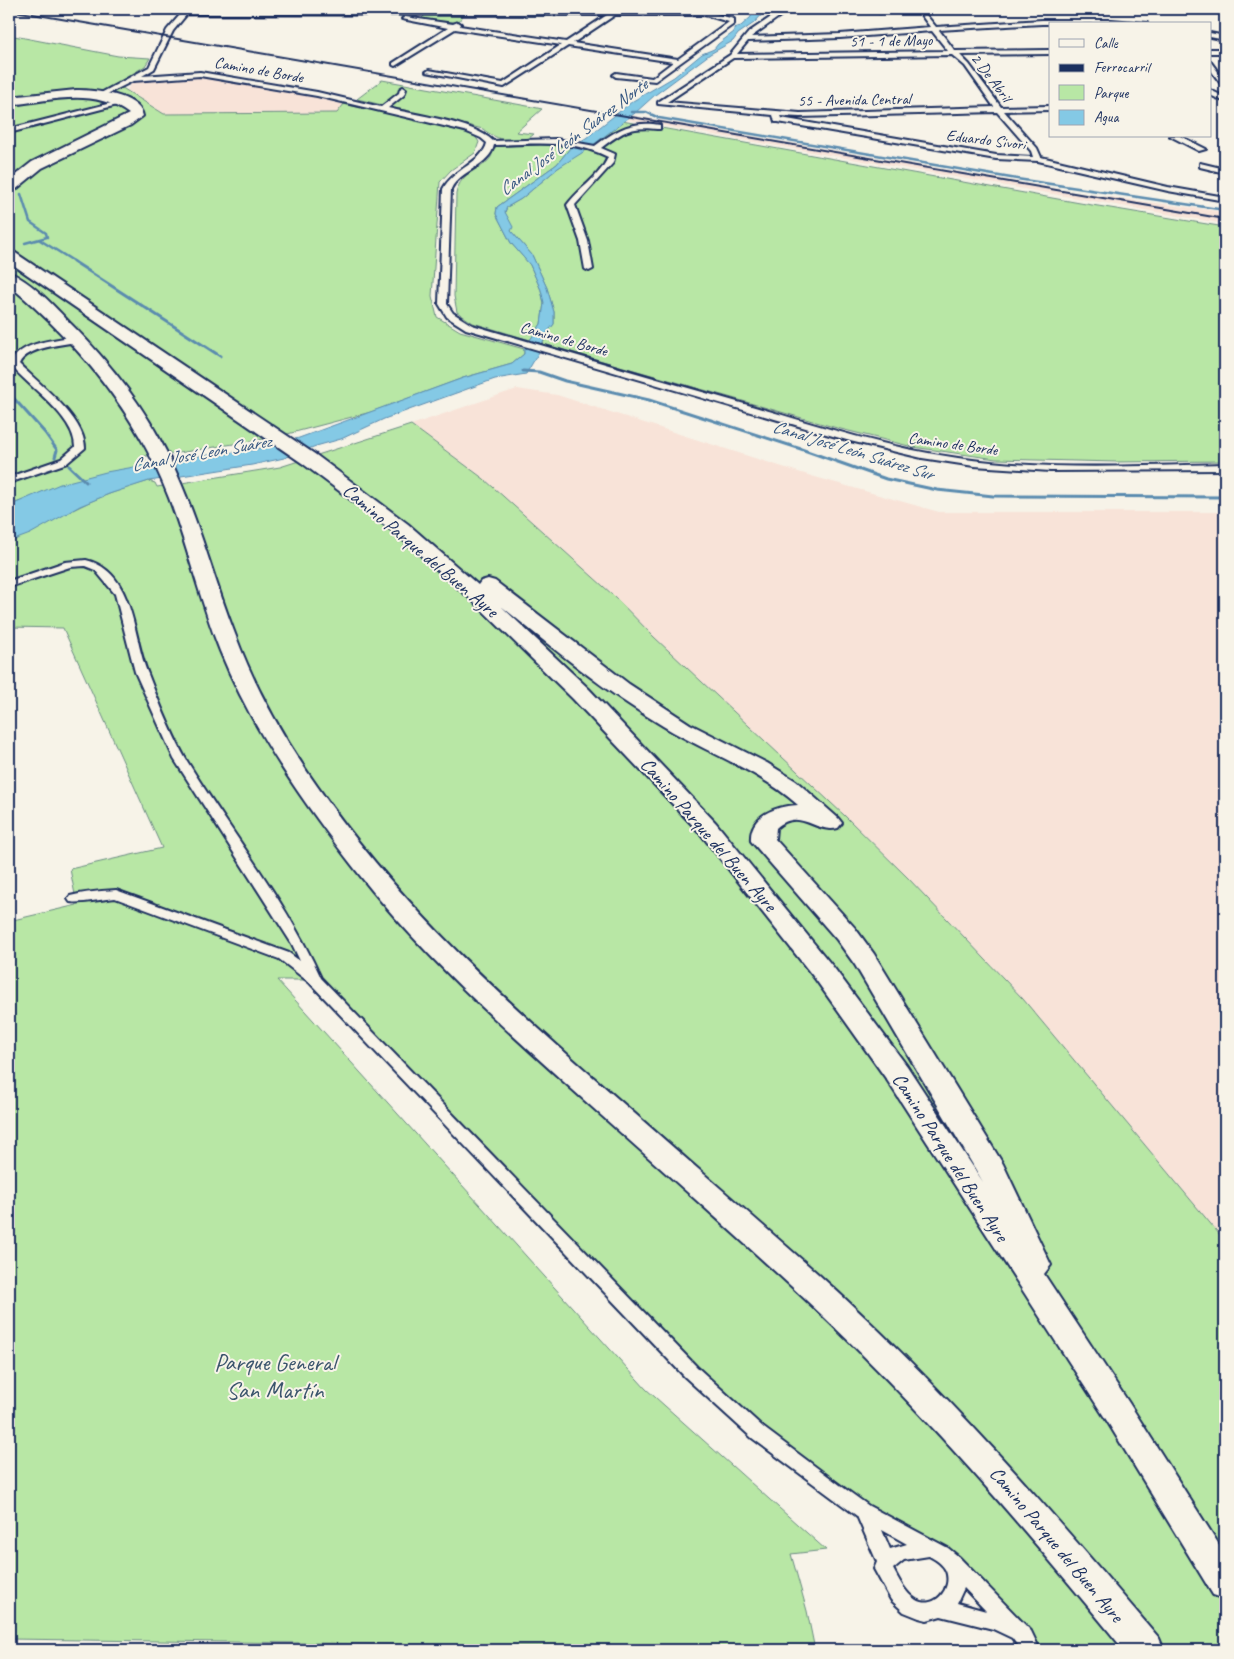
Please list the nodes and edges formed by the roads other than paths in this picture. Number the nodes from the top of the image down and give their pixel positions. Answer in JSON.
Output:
{"nodes":[{"id":1,"x":787,"y":9,"type":"edge"},
{"id":2,"x":187,"y":10,"type":"edge"},
{"id":3,"x":518,"y":10,"type":"edge"},
{"id":4,"x":637,"y":10,"type":"edge"},
{"id":5,"x":299,"y":11,"type":"edge"},
{"id":6,"x":407,"y":11,"type":"edge"},
{"id":7,"x":707,"y":11,"type":"edge"},
{"id":8,"x":366,"y":12,"type":"junction"},
{"id":9,"x":473,"y":12,"type":"junction"},
{"id":10,"x":615,"y":12,"type":"junction"},
{"id":11,"x":922,"y":12,"type":"dead end"},
{"id":12,"x":1109,"y":22,"type":"edge"},
{"id":13,"x":455,"y":26,"type":"junction"},
{"id":14,"x":935,"y":28,"type":"junction"},
{"id":15,"x":1212,"y":35,"type":"edge"},
{"id":16,"x":1225,"y":38,"type":"edge"},
{"id":17,"x":745,"y":39,"type":"junction"},
{"id":18,"x":566,"y":44,"type":"junction"},
{"id":19,"x":1212,"y":51,"type":"edge"},
{"id":20,"x":1225,"y":51,"type":"edge"},
{"id":21,"x":1049,"y":52,"type":"edge"},
{"id":22,"x":954,"y":53,"type":"junction"},
{"id":23,"x":732,"y":56,"type":"junction"},
{"id":24,"x":679,"y":61,"type":"junction"},
{"id":25,"x":395,"y":64,"type":"dead end"},
{"id":26,"x":1212,"y":66,"type":"edge"},
{"id":27,"x":429,"y":72,"type":"dead end"},
{"id":28,"x":616,"y":75,"type":"dead end"},
{"id":29,"x":132,"y":79,"type":"junction"},
{"id":30,"x":1223,"y":83,"type":"dead end"},
{"id":31,"x":404,"y":89,"type":"dead end"},
{"id":32,"x":1212,"y":93,"type":"edge"},
{"id":33,"x":101,"y":96,"type":"junction"},
{"id":34,"x":1225,"y":101,"type":"edge"},
{"id":35,"x":9,"y":102,"type":"edge"},
{"id":36,"x":123,"y":102,"type":"junction"},
{"id":37,"x":1212,"y":102,"type":"edge"},
{"id":38,"x":1049,"y":108,"type":"edge"},
{"id":39,"x":383,"y":109,"type":"junction"},
{"id":40,"x":999,"y":110,"type":"junction"},
{"id":41,"x":776,"y":114,"type":"junction"},
{"id":42,"x":657,"y":127,"type":"dead end"},
{"id":43,"x":9,"y":131,"type":"edge"},
{"id":44,"x":1177,"y":138,"type":"edge"},
{"id":45,"x":491,"y":143,"type":"junction"},
{"id":46,"x":594,"y":148,"type":"junction"},
{"id":47,"x":1202,"y":149,"type":"dead end"},
{"id":48,"x":1038,"y":159,"type":"junction"},
{"id":49,"x":1203,"y":165,"type":"dead end"},
{"id":50,"x":1225,"y":171,"type":"edge"},
{"id":51,"x":9,"y":188,"type":"edge"},
{"id":52,"x":1225,"y":199,"type":"edge"},
{"id":53,"x":9,"y":239,"type":"edge"},
{"id":54,"x":9,"y":255,"type":"edge"},
{"id":55,"x":589,"y":269,"type":"dead end"},
{"id":56,"x":9,"y":277,"type":"edge"},
{"id":57,"x":9,"y":285,"type":"edge"},
{"id":58,"x":62,"y":290,"type":"junction"},
{"id":59,"x":39,"y":302,"type":"junction"},
{"id":60,"x":78,"y":339,"type":"junction"},
{"id":61,"x":1225,"y":468,"type":"edge"},
{"id":62,"x":9,"y":480,"type":"edge"},
{"id":63,"x":401,"y":528,"type":"junction"},
{"id":64,"x":9,"y":584,"type":"edge"},
{"id":65,"x":75,"y":899,"type":"dead end"},
{"id":66,"x":315,"y":980,"type":"junction"},
{"id":67,"x":1071,"y":1342,"type":"junction"},
{"id":68,"x":863,"y":1510,"type":"junction"},
{"id":69,"x":928,"y":1548,"type":"junction"},
{"id":70,"x":886,"y":1561,"type":"junction"},
{"id":71,"x":953,"y":1563,"type":"junction"},
{"id":72,"x":1225,"y":1584,"type":"edge"},
{"id":73,"x":942,"y":1608,"type":"junction"},
{"id":74,"x":1028,"y":1644,"type":"edge"},
{"id":75,"x":1146,"y":1650,"type":"edge"}],
"edges":[{"from":1,"to":17,"type":"street"},
{"from":2,"to":5,"type":"street"},
{"from":2,"to":29,"type":"street"},
{"from":3,"to":9,"type":"street"},
{"from":3,"to":10,"type":"street"},
{"from":4,"to":7,"type":"street"},
{"from":4,"to":10,"type":"street"},
{"from":5,"to":8,"type":"street"},
{"from":6,"to":8,"type":"street"},
{"from":6,"to":9,"type":"street"},
{"from":7,"to":24,"type":"street"},
{"from":8,"to":13,"type":"street"},
{"from":9,"to":13,"type":"street"},
{"from":10,"to":18,"type":"street"},
{"from":11,"to":14,"type":"street","name":"2 De Abril"},
{"from":12,"to":14,"type":"street"},
{"from":13,"to":18,"type":"street"},
{"from":13,"to":25,"type":"street"},
{"from":14,"to":17,"type":"street"},
{"from":14,"to":22,"type":"street","name":"2 De Abril"},
{"from":15,"to":16,"type":"street"},
{"from":17,"to":23,"type":"street"},
{"from":18,"to":24,"type":"street"},
{"from":18,"to":27,"type":"street"},
{"from":19,"to":20,"type":"street"},
{"from":21,"to":22,"type":"street","name":"51 - 1 de Mayo"},
{"from":22,"to":23,"type":"street","name":"51 - 1 de Mayo"},
{"from":22,"to":40,"type":"street","name":"2 De Abril"},
{"from":23,"to":41,"type":"street","name":"55 - Avenida Central"},
{"from":24,"to":28,"type":"street"},
{"from":26,"to":30,"type":"street"},
{"from":29,"to":33,"type":"street"},
{"from":29,"to":39,"type":"street","name":"Camino de Borde"},
{"from":31,"to":39,"type":"street"},
{"from":32,"to":34,"type":"street"},
{"from":33,"to":35,"type":"highway"},
{"from":33,"to":36,"type":"highway"},
{"from":34,"to":37,"type":"street"},
{"from":36,"to":43,"type":"street"},
{"from":36,"to":51,"type":"highway"},
{"from":38,"to":40,"type":"street","name":"55 - Avenida Central"},
{"from":39,"to":45,"type":"street","name":"Camino de Borde"},
{"from":40,"to":41,"type":"street","name":"55 - Avenida Central"},
{"from":40,"to":48,"type":"street","name":"2 De Abril"},
{"from":41,"to":48,"type":"street","name":"Eduardo Sivori"},
{"from":42,"to":46,"type":"street"},
{"from":44,"to":47,"type":"street"},
{"from":45,"to":46,"type":"street"},
{"from":45,"to":61,"type":"street","name":"Camino de Borde"},
{"from":46,"to":55,"type":"street"},
{"from":48,"to":52,"type":"street","name":"Eduardo Sivori"},
{"from":49,"to":50,"type":"street"},
{"from":53,"to":58,"type":"highway"},
{"from":54,"to":58,"type":"highway","name":"Camino Parque del Buen Ayre"},
{"from":56,"to":59,"type":"highway","name":"Camino Parque del Buen Ayre"},
{"from":57,"to":59,"type":"highway"},
{"from":58,"to":63,"type":"highway","name":"Camino Parque del Buen Ayre"},
{"from":59,"to":60,"type":"highway","name":"Camino Parque del Buen Ayre"},
{"from":60,"to":62,"type":"street"},
{"from":60,"to":75,"type":"highway","name":"Camino Parque del Buen Ayre"},
{"from":63,"to":67,"type":"highway","name":"Camino Parque del Buen Ayre"},
{"from":63,"to":67,"type":"highway"},
{"from":64,"to":66,"type":"street"},
{"from":65,"to":66,"type":"street"},
{"from":66,"to":68,"type":"street"},
{"from":67,"to":72,"type":"highway","name":"Camino Parque del Buen Ayre"},
{"from":68,"to":69,"type":"street"},
{"from":68,"to":70,"type":"street"},
{"from":69,"to":70,"type":"street"},
{"from":69,"to":71,"type":"street"},
{"from":70,"to":73,"type":"street"},
{"from":71,"to":73,"type":"street"},
{"from":71,"to":74,"type":"street"},
{"from":73,"to":74,"type":"street"}]}
